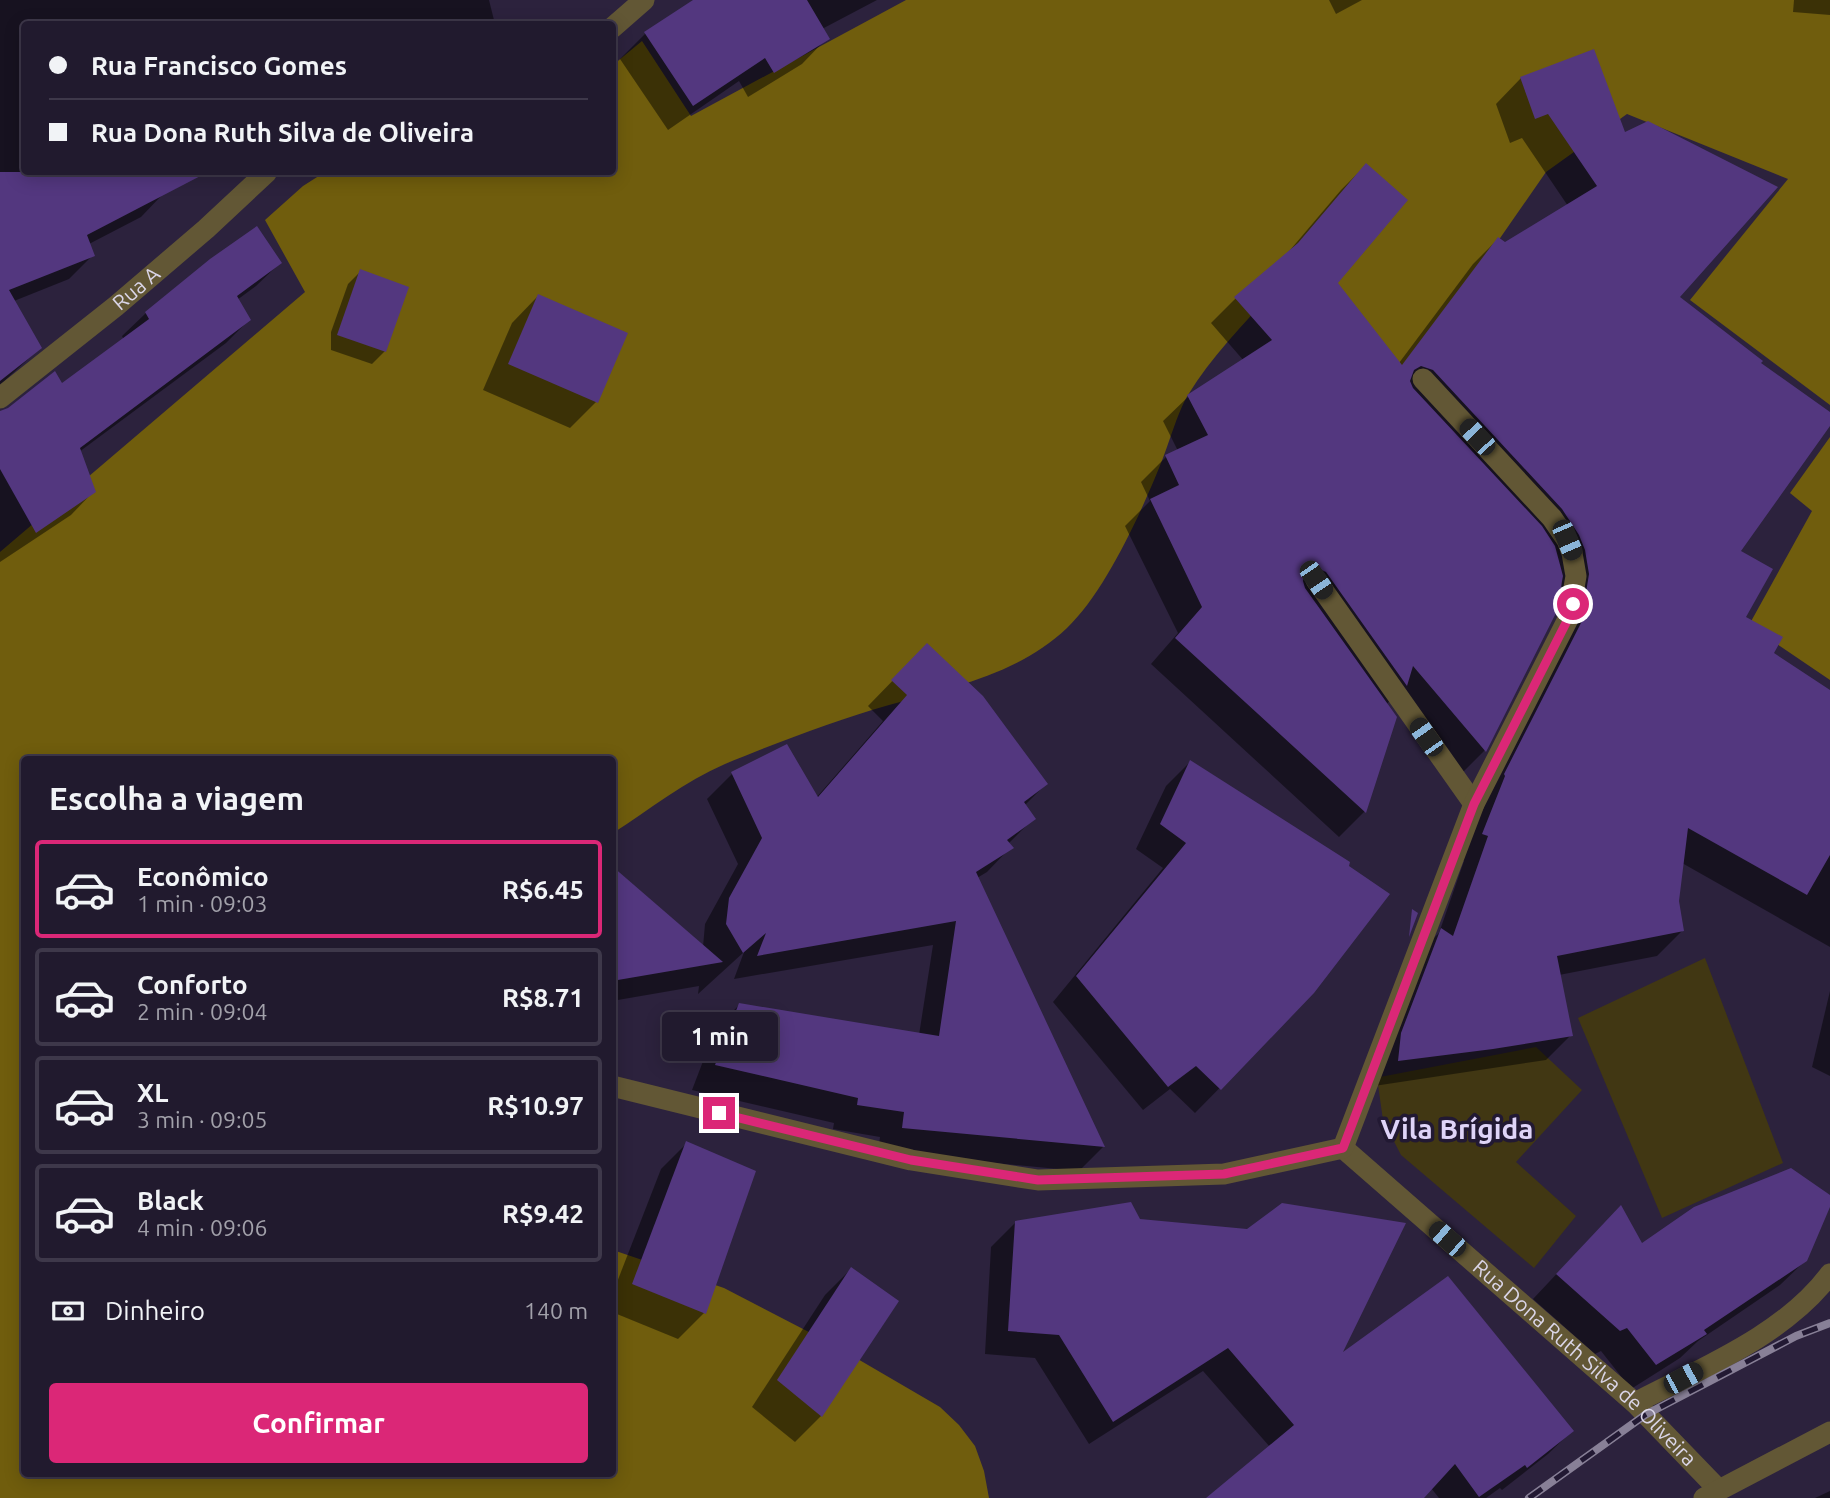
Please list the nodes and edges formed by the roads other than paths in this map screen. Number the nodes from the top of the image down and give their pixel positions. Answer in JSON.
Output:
{"nodes":[{"id":1,"x":644,"y":0,"type":"edge"},
{"id":2,"x":616,"y":24,"type":"edge"},
{"id":3,"x":264,"y":175,"type":"edge"},
{"id":4,"x":1423,"y":379,"type":"dead end"},
{"id":5,"x":0,"y":398,"type":"edge"},
{"id":6,"x":1316,"y":580,"type":"dead end"},
{"id":7,"x":1474,"y":804,"type":"junction"},
{"id":8,"x":616,"y":1087,"type":"edge"},
{"id":9,"x":1343,"y":1148,"type":"junction"},
{"id":10,"x":1830,"y":1274,"type":"edge"},
{"id":11,"x":1635,"y":1403,"type":"junction"},
{"id":12,"x":1830,"y":1432,"type":"edge"},
{"id":13,"x":1711,"y":1493,"type":"edge"}],
"edges":[{"from":1,"to":2,"type":"street"},
{"from":3,"to":5,"type":"street","name":"Rua A"},
{"from":4,"to":7,"type":"street"},
{"from":6,"to":7,"type":"street"},
{"from":7,"to":9,"type":"street"},
{"from":8,"to":9,"type":"street"},
{"from":9,"to":11,"type":"street","name":"Rua Dona Ruth Silva de Oliveira"},
{"from":10,"to":11,"type":"street"},
{"from":11,"to":13,"type":"street","name":"Rua Dona Ruth Silva de Oliveira"},
{"from":12,"to":13,"type":"street"}]}
